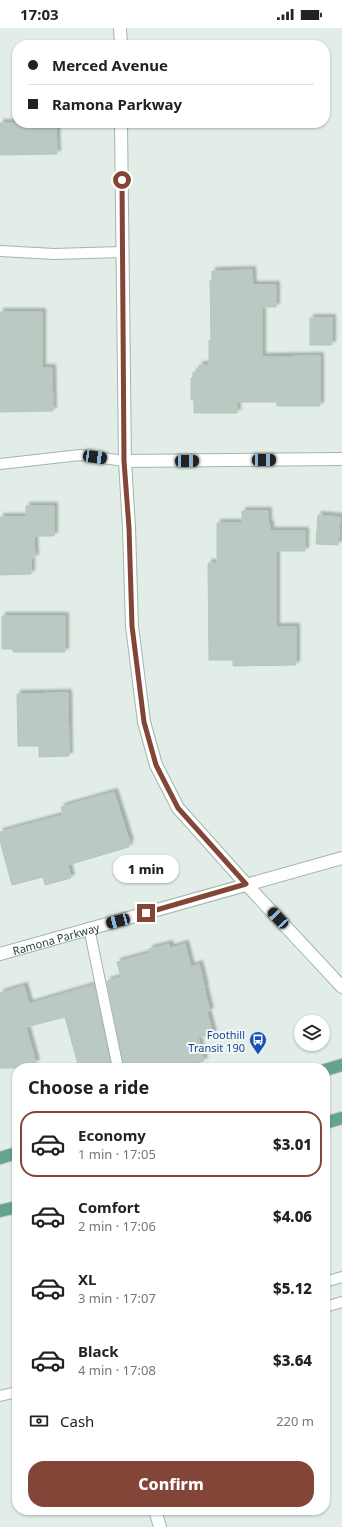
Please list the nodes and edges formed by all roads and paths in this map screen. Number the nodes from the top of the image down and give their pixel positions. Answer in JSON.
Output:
{"nodes":[{"id":1,"x":120,"y":28,"type":"edge"},
{"id":2,"x":121,"y":40,"type":"edge"},
{"id":3,"x":121,"y":128,"type":"edge"},
{"id":4,"x":0,"y":251,"type":"edge"},
{"id":5,"x":122,"y":252,"type":"junction"},
{"id":6,"x":342,"y":459,"type":"edge"},
{"id":7,"x":124,"y":461,"type":"junction"},
{"id":8,"x":0,"y":464,"type":"edge"},
{"id":9,"x":342,"y":858,"type":"edge"},
{"id":10,"x":246,"y":884,"type":"junction"},
{"id":11,"x":89,"y":928,"type":"junction"},
{"id":12,"x":0,"y":954,"type":"edge"},
{"id":13,"x":342,"y":987,"type":"edge"},
{"id":14,"x":117,"y":1063,"type":"edge"},
{"id":15,"x":342,"y":1065,"type":"edge"},
{"id":16,"x":330,"y":1069,"type":"edge"},
{"id":17,"x":342,"y":1118,"type":"edge"},
{"id":18,"x":330,"y":1122,"type":"edge"},
{"id":19,"x":12,"y":1154,"type":"edge"},
{"id":20,"x":0,"y":1158,"type":"edge"},
{"id":21,"x":12,"y":1208,"type":"edge"},
{"id":22,"x":0,"y":1211,"type":"edge"},
{"id":23,"x":342,"y":1277,"type":"edge"},
{"id":24,"x":330,"y":1281,"type":"edge"},
{"id":25,"x":342,"y":1302,"type":"edge"},
{"id":26,"x":330,"y":1306,"type":"edge"},
{"id":27,"x":12,"y":1393,"type":"edge"},
{"id":28,"x":0,"y":1396,"type":"edge"},
{"id":29,"x":156,"y":1515,"type":"edge"},
{"id":30,"x":160,"y":1527,"type":"edge"}],
"edges":[{"from":1,"to":2,"type":"street"},
{"from":3,"to":5,"type":"street"},
{"from":4,"to":5,"type":"lane"},
{"from":5,"to":7,"type":"street"},
{"from":6,"to":7,"type":"street"},
{"from":7,"to":8,"type":"lane"},
{"from":7,"to":10,"type":"street"},
{"from":9,"to":10,"type":"street","name":"Ramona Parkway"},
{"from":10,"to":11,"type":"street","name":"Ramona Parkway"},
{"from":10,"to":13,"type":"street"},
{"from":11,"to":12,"type":"street","name":"Ramona Parkway"},
{"from":11,"to":14,"type":"lane"},
{"from":15,"to":16,"type":"main road"},
{"from":17,"to":18,"type":"main road"},
{"from":19,"to":20,"type":"main road"},
{"from":21,"to":22,"type":"main road"},
{"from":23,"to":24,"type":"lane"},
{"from":25,"to":26,"type":"lane"},
{"from":27,"to":28,"type":"lane"},
{"from":29,"to":30,"type":"street"}]}
